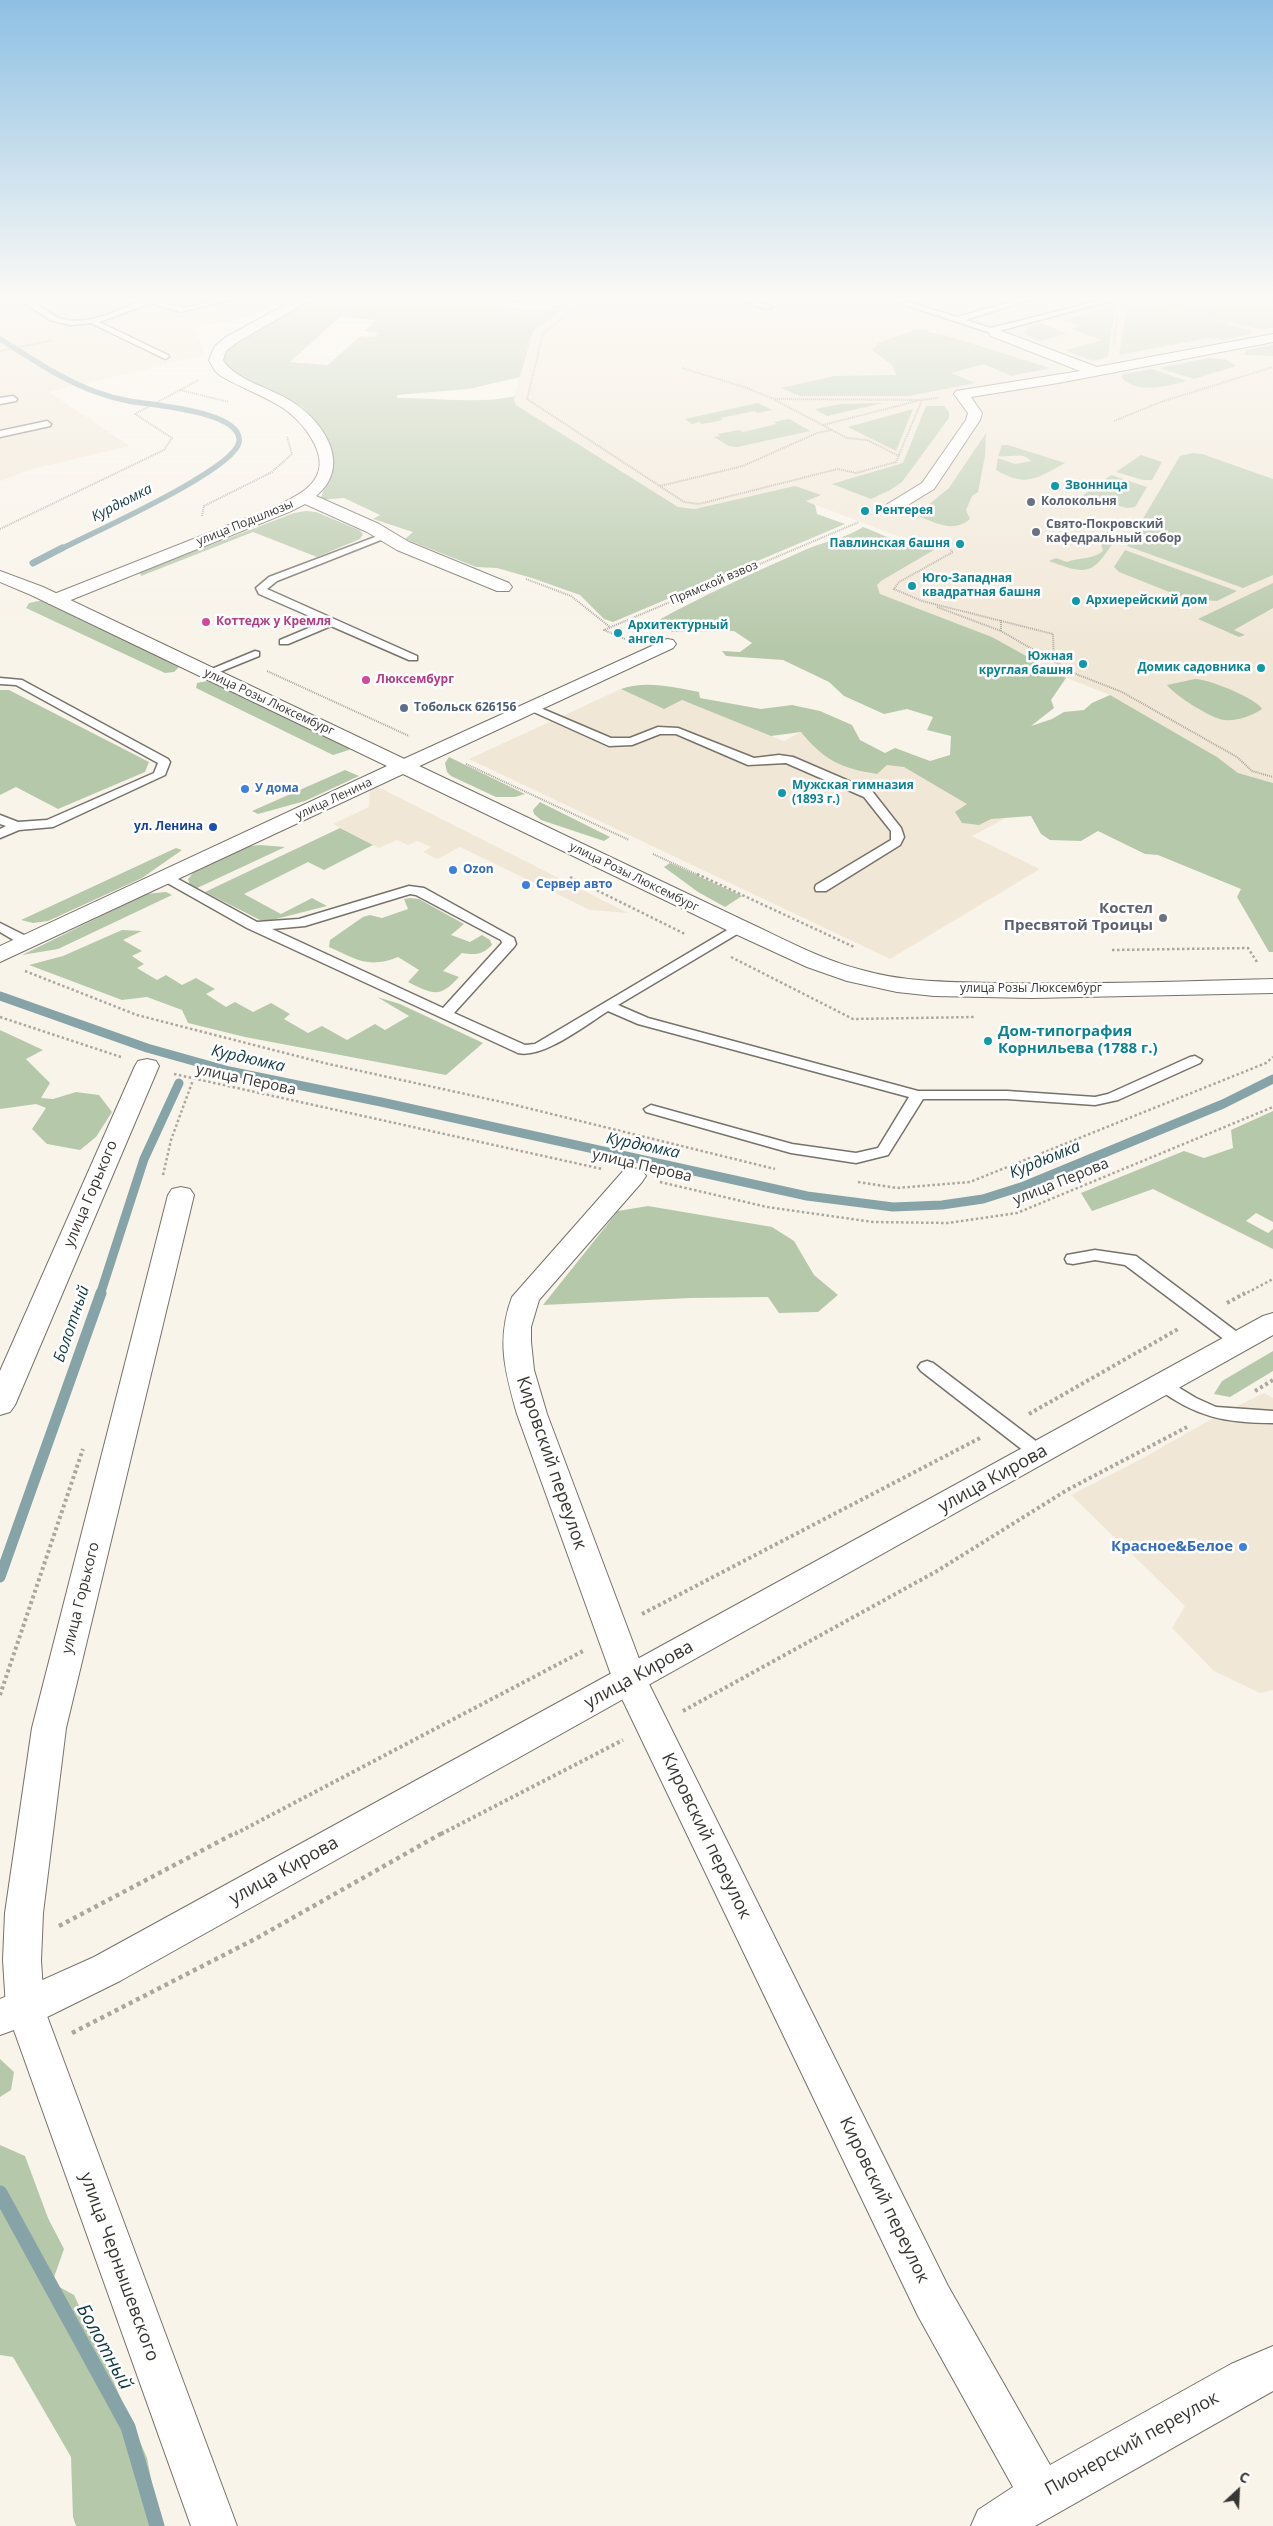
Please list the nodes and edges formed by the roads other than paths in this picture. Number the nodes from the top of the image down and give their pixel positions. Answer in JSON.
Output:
{"nodes":[{"id":1,"x":298,"y":414,"type":"edge"},
{"id":2,"x":975,"y":414,"type":"edge"},
{"id":3,"x":47,"y":424,"type":"dead end"},
{"id":4,"x":0,"y":434,"type":"edge"},
{"id":5,"x":306,"y":498,"type":"junction"},
{"id":6,"x":892,"y":508,"type":"dead end"},
{"id":7,"x":386,"y":536,"type":"junction"},
{"id":8,"x":0,"y":576,"type":"edge"},
{"id":9,"x":503,"y":587,"type":"road end"},
{"id":10,"x":46,"y":596,"type":"junction"},
{"id":11,"x":332,"y":622,"type":"junction"},
{"id":12,"x":284,"y":642,"type":"dead end"},
{"id":13,"x":668,"y":644,"type":"dead end"},
{"id":14,"x":255,"y":654,"type":"dead end"},
{"id":15,"x":413,"y":658,"type":"dead end"},
{"id":16,"x":208,"y":673,"type":"junction"},
{"id":17,"x":0,"y":681,"type":"edge"},
{"id":18,"x":531,"y":707,"type":"junction"},
{"id":19,"x":404,"y":766,"type":"junction"},
{"id":20,"x":0,"y":819,"type":"edge"},
{"id":21,"x":16,"y":826,"type":"junction"},
{"id":22,"x":0,"y":834,"type":"edge"},
{"id":23,"x":167,"y":876,"type":"junction"},
{"id":24,"x":821,"y":888,"type":"dead end"},
{"id":25,"x":252,"y":925,"type":"junction"},
{"id":26,"x":0,"y":927,"type":"edge"},
{"id":27,"x":739,"y":927,"type":"junction"},
{"id":28,"x":27,"y":942,"type":"junction"},
{"id":29,"x":0,"y":955,"type":"edge"},
{"id":30,"x":1273,"y":986,"type":"edge"},
{"id":31,"x":608,"y":1006,"type":"junction"},
{"id":32,"x":445,"y":1014,"type":"junction"},
{"id":33,"x":1195,"y":1060,"type":"dead end"},
{"id":34,"x":147,"y":1066,"type":"road end"},
{"id":35,"x":918,"y":1095,"type":"junction"},
{"id":36,"x":651,"y":1109,"type":"dead end"},
{"id":37,"x":633,"y":1176,"type":"road end"},
{"id":38,"x":181,"y":1194,"type":"dead end"},
{"id":39,"x":1074,"y":1259,"type":"dead end"},
{"id":40,"x":1273,"y":1323,"type":"edge"},
{"id":41,"x":1238,"y":1342,"type":"junction"},
{"id":42,"x":927,"y":1367,"type":"dead end"},
{"id":43,"x":1163,"y":1384,"type":"junction"},
{"id":44,"x":0,"y":1405,"type":"edge"},
{"id":45,"x":1273,"y":1417,"type":"edge"},
{"id":46,"x":1039,"y":1453,"type":"junction"},
{"id":47,"x":630,"y":1680,"type":"junction"},
{"id":48,"x":20,"y":2021,"type":"edge"},
{"id":49,"x":1273,"y":2368,"type":"edge"},
{"id":50,"x":1042,"y":2495,"type":"junction"},
{"id":51,"x":214,"y":2526,"type":"edge"},
{"id":52,"x":994,"y":2526,"type":"edge"}],
"edges":[{"from":1,"to":5,"type":"street","name":"улица Подшлюзы"},
{"from":2,"to":6,"type":"street"},
{"from":3,"to":4,"type":"lane"},
{"from":5,"to":7,"type":"street"},
{"from":5,"to":10,"type":"street","name":"улица Подшлюзы"},
{"from":7,"to":9,"type":"street"},
{"from":7,"to":11,"type":"lane"},
{"from":8,"to":10,"type":"street","name":"улица Розы Люксембург"},
{"from":10,"to":16,"type":"street","name":"улица Розы Люксембург"},
{"from":11,"to":12,"type":"lane"},
{"from":11,"to":15,"type":"lane"},
{"from":13,"to":18,"type":"street","name":"улица Ленина"},
{"from":14,"to":16,"type":"lane"},
{"from":16,"to":19,"type":"street","name":"улица Розы Люксембург"},
{"from":17,"to":21,"type":"lane"},
{"from":18,"to":19,"type":"street","name":"улица Ленина"},
{"from":18,"to":24,"type":"lane"},
{"from":19,"to":23,"type":"street","name":"улица Ленина"},
{"from":19,"to":27,"type":"street","name":"улица Розы Люксембург"},
{"from":20,"to":21,"type":"lane"},
{"from":21,"to":22,"type":"lane"},
{"from":23,"to":25,"type":"lane"},
{"from":23,"to":28,"type":"street","name":"улица Ленина"},
{"from":25,"to":32,"type":"lane"},
{"from":25,"to":32,"type":"lane"},
{"from":26,"to":28,"type":"lane"},
{"from":27,"to":30,"type":"street","name":"улица Розы Люксембург"},
{"from":27,"to":31,"type":"lane"},
{"from":28,"to":29,"type":"street","name":"улица Ленина"},
{"from":31,"to":32,"type":"lane"},
{"from":31,"to":35,"type":"lane"},
{"from":33,"to":35,"type":"lane"},
{"from":34,"to":44,"type":"street","name":"улица Горького"},
{"from":35,"to":36,"type":"lane"},
{"from":37,"to":47,"type":"street","name":"Кировский переулок"},
{"from":38,"to":48,"type":"street","name":"улица Горького"},
{"from":39,"to":41,"type":"lane"},
{"from":40,"to":41,"type":"street","name":"улица Кирова"},
{"from":41,"to":43,"type":"street","name":"улица Кирова"},
{"from":42,"to":46,"type":"lane"},
{"from":43,"to":45,"type":"lane"},
{"from":43,"to":46,"type":"street","name":"улица Кирова"},
{"from":46,"to":47,"type":"street","name":"улица Кирова"},
{"from":47,"to":48,"type":"street","name":"улица Кирова"},
{"from":47,"to":50,"type":"street","name":"Кировский переулок"},
{"from":48,"to":51,"type":"street","name":"улица Чернышевского"},
{"from":49,"to":50,"type":"street","name":"Пионерский переулок"},
{"from":50,"to":52,"type":"street","name":"Пионерский переулок"}]}
